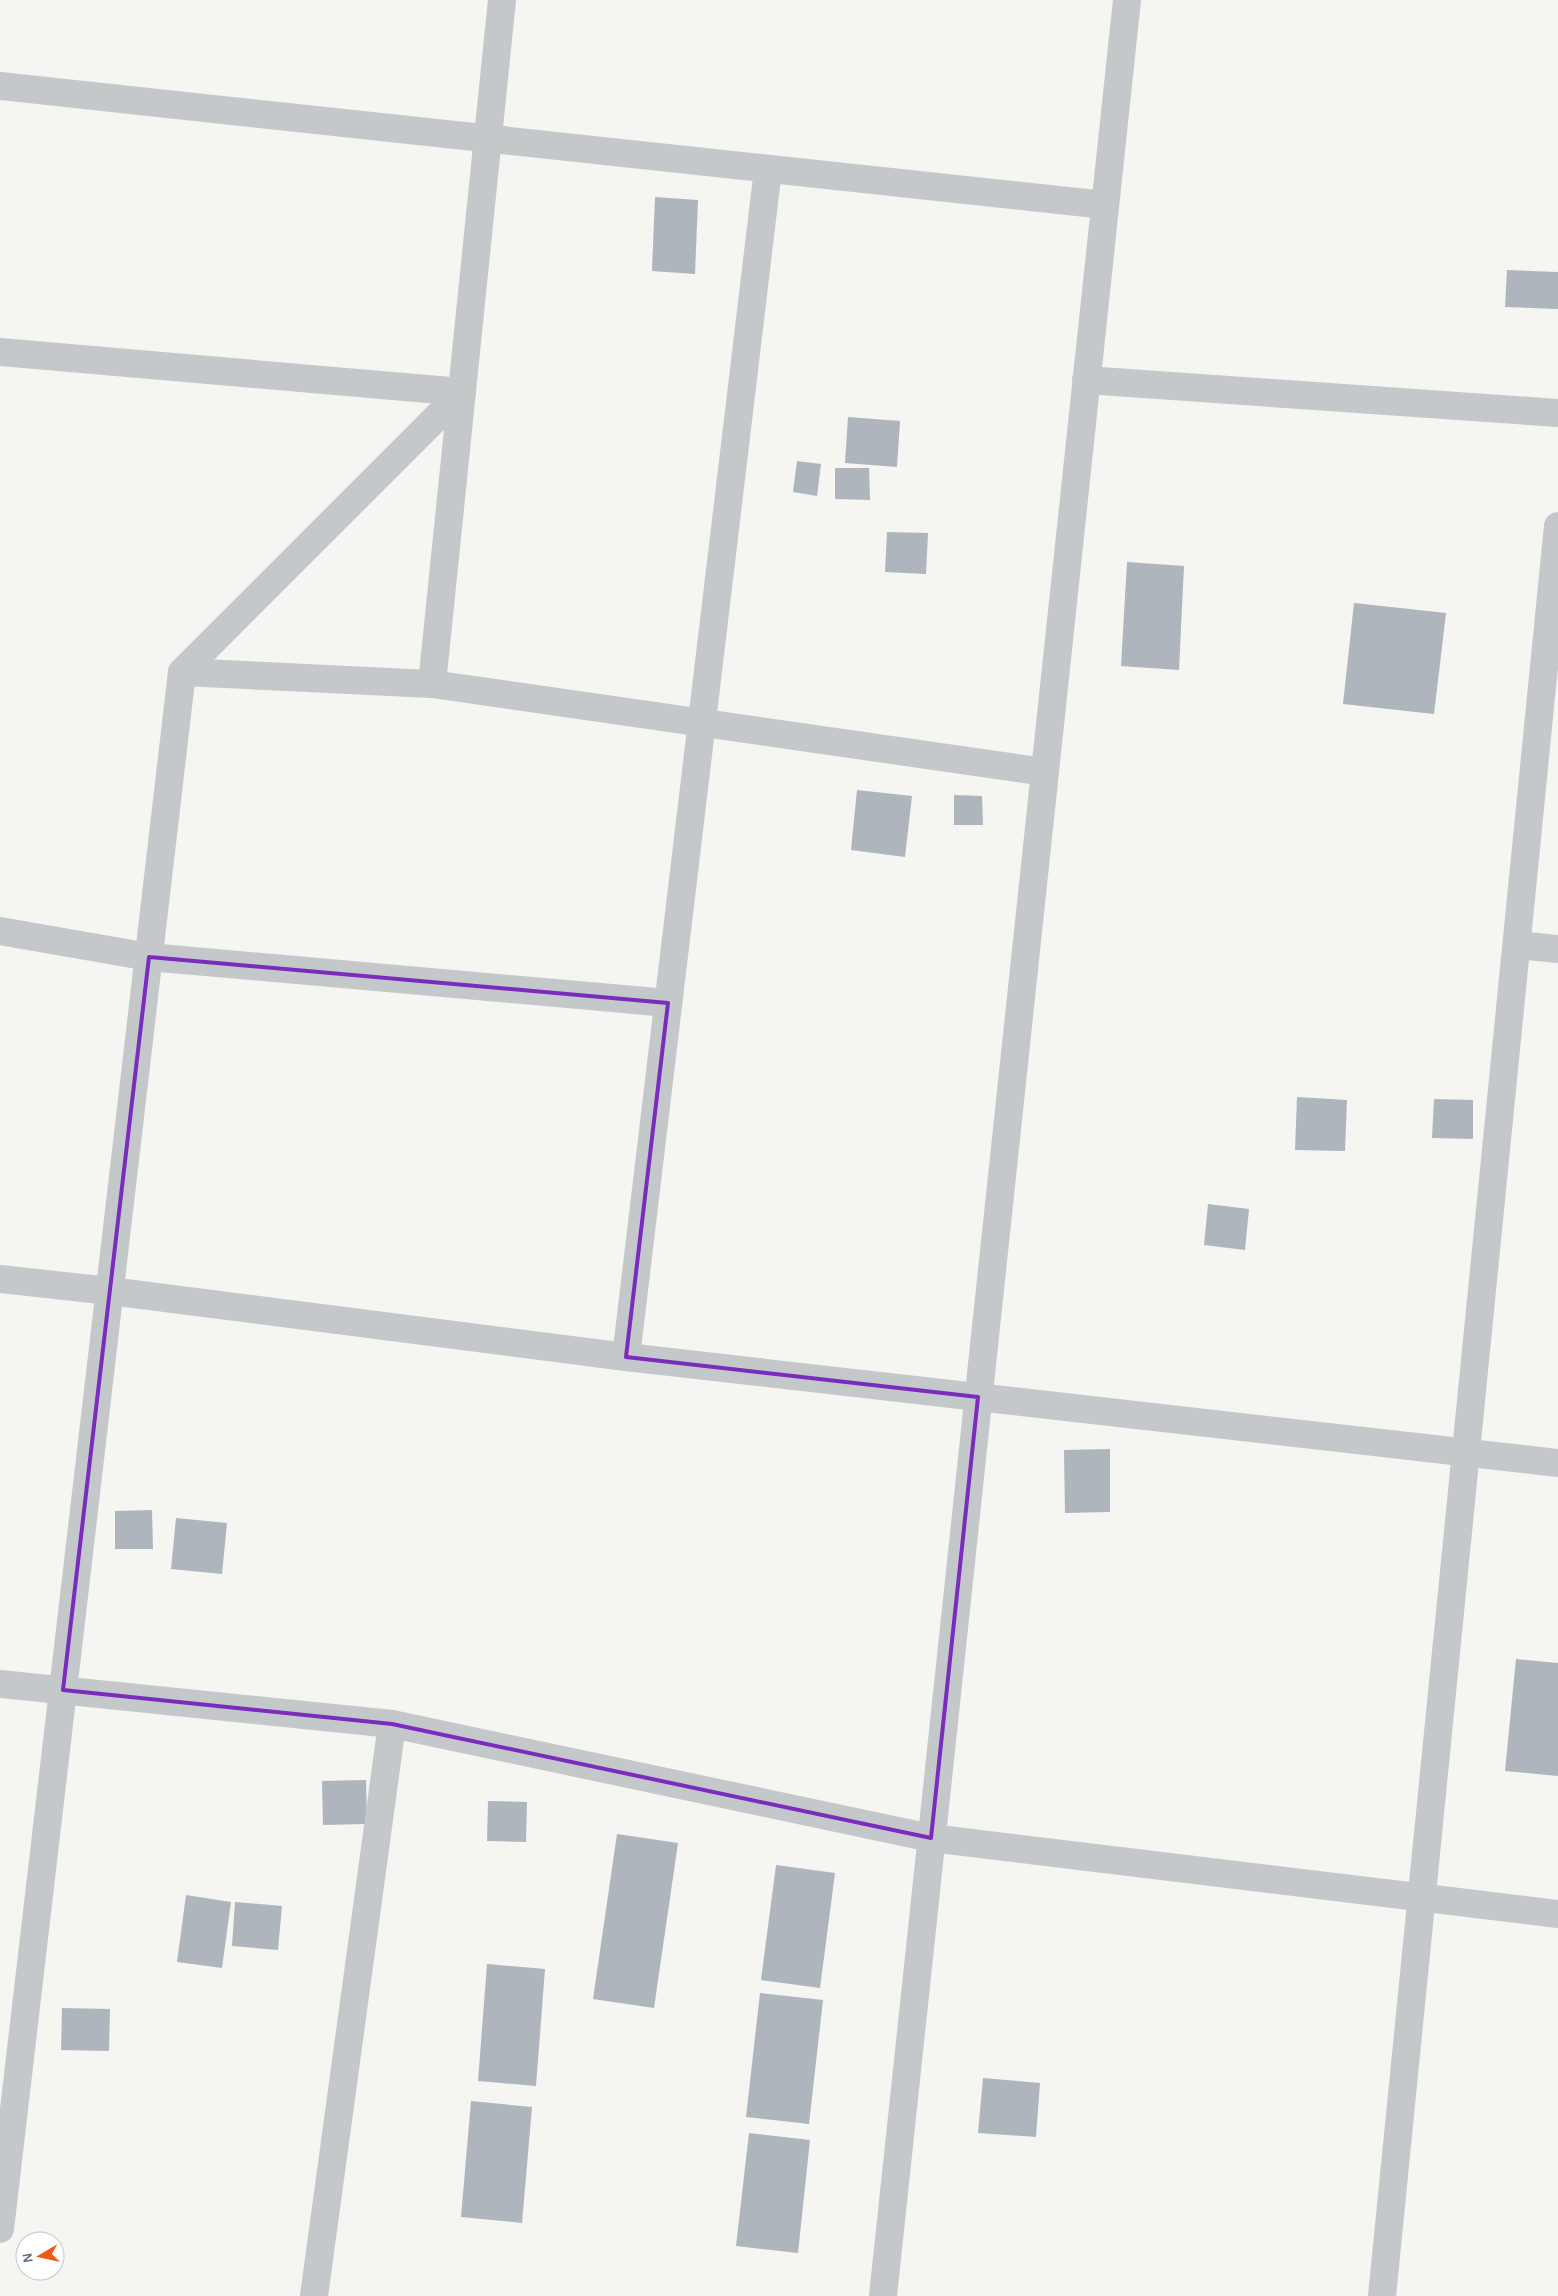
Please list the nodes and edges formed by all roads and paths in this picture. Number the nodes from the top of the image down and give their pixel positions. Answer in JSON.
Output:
{"nodes":[{"id":1,"x":502,"y":0,"type":"edge"},
{"id":2,"x":1127,"y":0,"type":"edge"},
{"id":3,"x":0,"y":86,"type":"edge"},
{"id":4,"x":488,"y":138,"type":"junction"},
{"id":5,"x":768,"y":169,"type":"junction"},
{"id":6,"x":1105,"y":205,"type":"junction"},
{"id":7,"x":0,"y":352,"type":"edge"},
{"id":8,"x":1086,"y":380,"type":"junction"},
{"id":9,"x":462,"y":392,"type":"junction"},
{"id":10,"x":1558,"y":413,"type":"edge"},
{"id":11,"x":1558,"y":526,"type":"edge"},
{"id":12,"x":182,"y":672,"type":"junction"},
{"id":13,"x":432,"y":684,"type":"junction"},
{"id":14,"x":702,"y":722,"type":"junction"},
{"id":15,"x":1045,"y":772,"type":"junction"},
{"id":16,"x":0,"y":931,"type":"edge"},
{"id":17,"x":1517,"y":945,"type":"junction"},
{"id":18,"x":1558,"y":949,"type":"edge"},
{"id":19,"x":149,"y":957,"type":"junction"},
{"id":20,"x":668,"y":1003,"type":"junction"},
{"id":21,"x":0,"y":1280,"type":"edge"},
{"id":22,"x":110,"y":1291,"type":"junction"},
{"id":23,"x":626,"y":1357,"type":"junction"},
{"id":24,"x":978,"y":1397,"type":"junction"},
{"id":25,"x":1466,"y":1453,"type":"junction"},
{"id":26,"x":1558,"y":1463,"type":"edge"},
{"id":27,"x":0,"y":1684,"type":"edge"},
{"id":28,"x":63,"y":1690,"type":"junction"},
{"id":29,"x":392,"y":1724,"type":"junction"},
{"id":30,"x":931,"y":1838,"type":"junction"},
{"id":31,"x":1422,"y":1897,"type":"junction"},
{"id":32,"x":1558,"y":1914,"type":"edge"},
{"id":33,"x":0,"y":2229,"type":"edge"},
{"id":34,"x":314,"y":2296,"type":"edge"},
{"id":35,"x":883,"y":2296,"type":"edge"},
{"id":36,"x":1382,"y":2296,"type":"edge"}],
"edges":[{"from":1,"to":4,"type":"street"},
{"from":2,"to":6,"type":"street"},
{"from":3,"to":4,"type":"street"},
{"from":4,"to":5,"type":"street"},
{"from":4,"to":9,"type":"street"},
{"from":5,"to":6,"type":"street"},
{"from":5,"to":14,"type":"street"},
{"from":6,"to":8,"type":"street"},
{"from":7,"to":9,"type":"street"},
{"from":8,"to":10,"type":"street"},
{"from":8,"to":15,"type":"street"},
{"from":9,"to":12,"type":"street"},
{"from":9,"to":13,"type":"street"},
{"from":11,"to":17,"type":"street"},
{"from":12,"to":13,"type":"street"},
{"from":12,"to":19,"type":"street"},
{"from":13,"to":14,"type":"street"},
{"from":14,"to":15,"type":"street"},
{"from":14,"to":20,"type":"street"},
{"from":15,"to":24,"type":"street"},
{"from":16,"to":19,"type":"street"},
{"from":17,"to":18,"type":"street"},
{"from":17,"to":25,"type":"street"},
{"from":19,"to":20,"type":"street"},
{"from":19,"to":22,"type":"street"},
{"from":20,"to":23,"type":"street"},
{"from":21,"to":22,"type":"street"},
{"from":22,"to":23,"type":"street"},
{"from":22,"to":28,"type":"street"},
{"from":23,"to":24,"type":"street"},
{"from":24,"to":25,"type":"street"},
{"from":24,"to":30,"type":"street"},
{"from":25,"to":26,"type":"street"},
{"from":25,"to":31,"type":"street"},
{"from":27,"to":28,"type":"street"},
{"from":28,"to":29,"type":"street"},
{"from":28,"to":33,"type":"street"},
{"from":29,"to":30,"type":"street"},
{"from":29,"to":34,"type":"street"},
{"from":30,"to":31,"type":"street"},
{"from":30,"to":35,"type":"street"},
{"from":31,"to":32,"type":"street"},
{"from":31,"to":36,"type":"street"}]}
